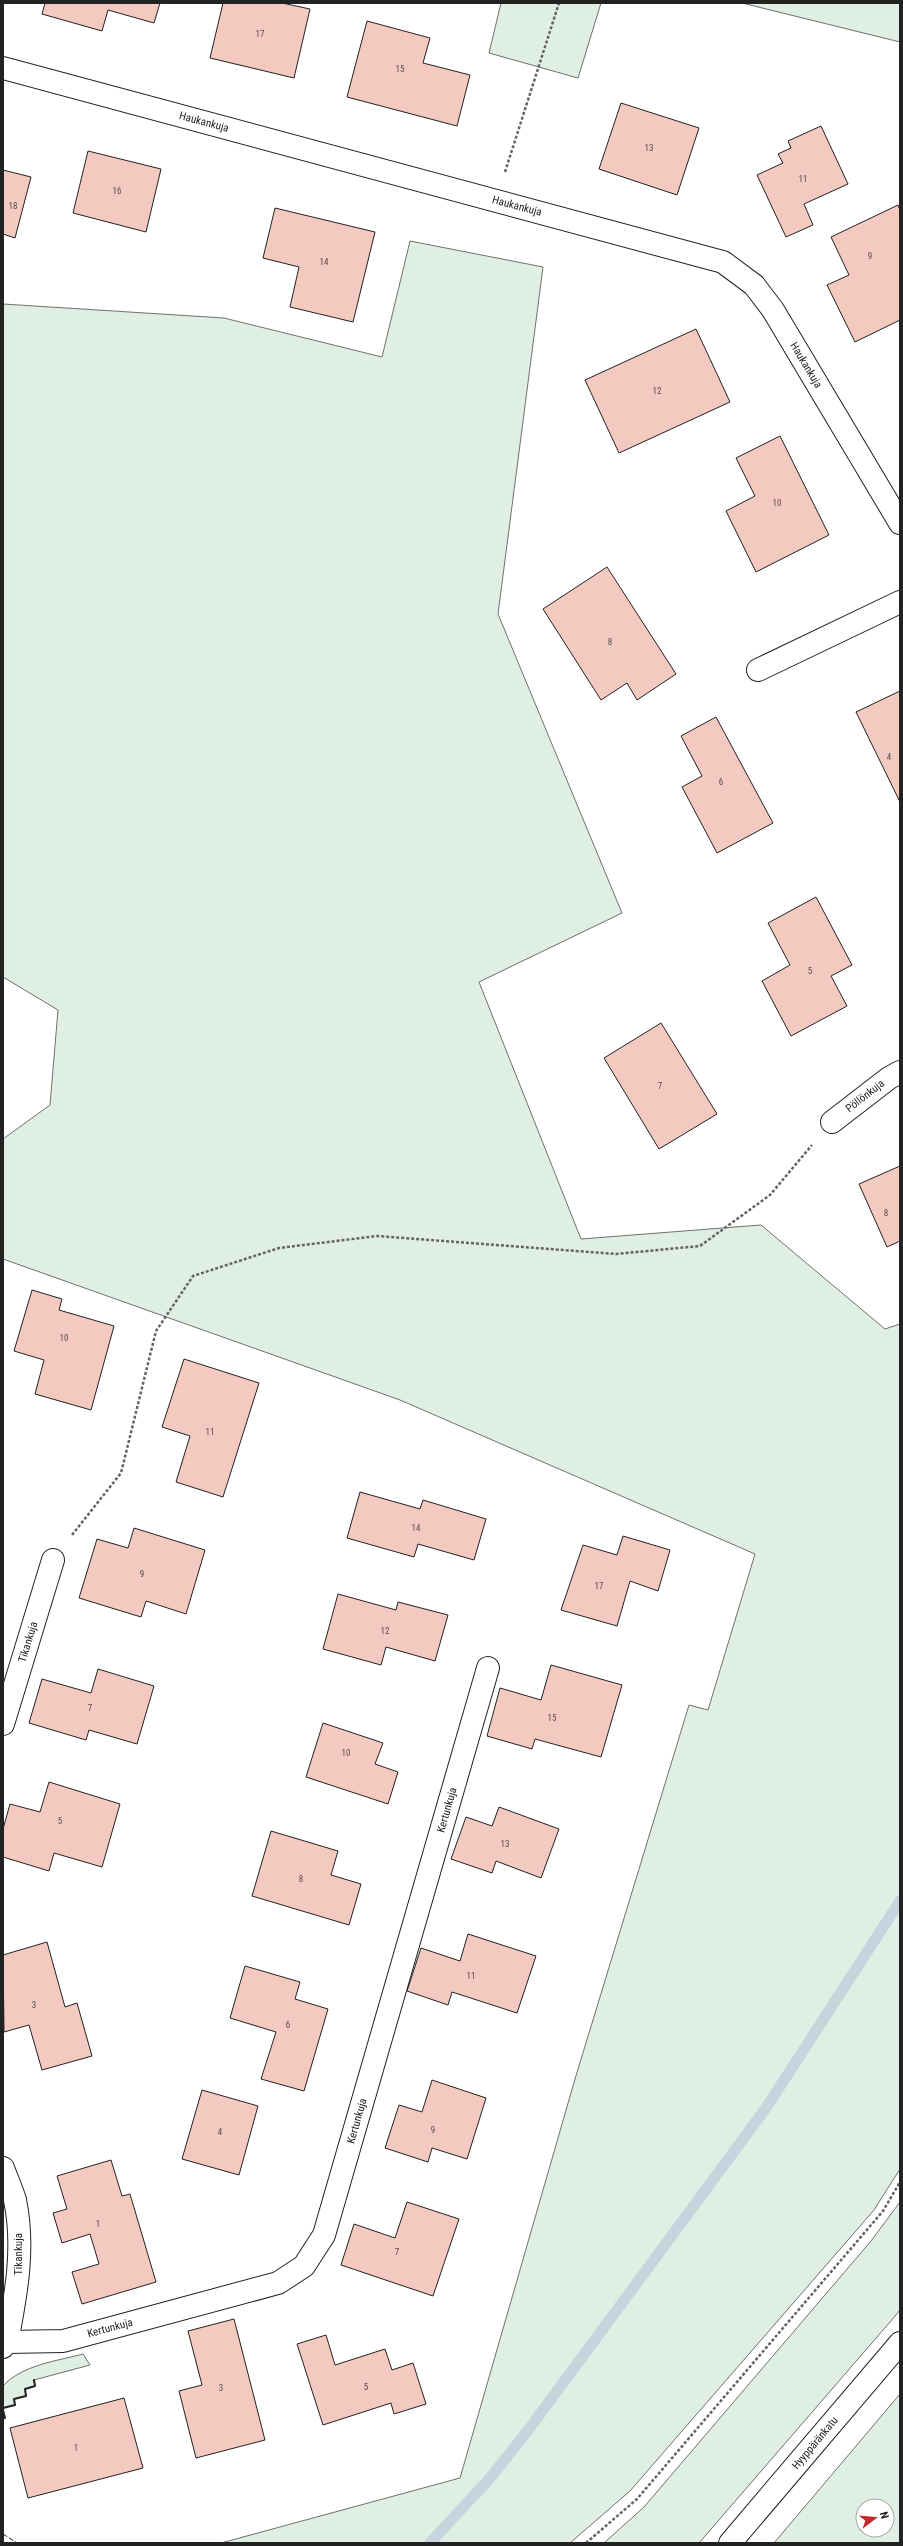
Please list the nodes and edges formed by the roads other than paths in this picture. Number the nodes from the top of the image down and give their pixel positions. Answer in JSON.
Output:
{"nodes":[{"id":1,"x":3,"y":68,"type":"edge"},
{"id":2,"x":900,"y":523,"type":"edge"},
{"id":3,"x":900,"y":602,"type":"edge"},
{"id":4,"x":758,"y":670,"type":"dead end"},
{"id":5,"x":900,"y":1072,"type":"edge"},
{"id":6,"x":832,"y":1122,"type":"road end"},
{"id":7,"x":53,"y":1560,"type":"road end"},
{"id":8,"x":488,"y":1668,"type":"dead end"},
{"id":9,"x":3,"y":1724,"type":"edge"},
{"id":10,"x":3,"y":2168,"type":"edge"},
{"id":11,"x":900,"y":2343,"type":"edge"},
{"id":12,"x":5,"y":2344,"type":"edge"},
{"id":13,"x":730,"y":2543,"type":"edge"}],
"edges":[{"from":1,"to":2,"type":"street","name":"Haukankuja"},
{"from":3,"to":4,"type":"street"},
{"from":5,"to":6,"type":"street","name":"Pöllönkuja"},
{"from":7,"to":9,"type":"street","name":"Tikankuja"},
{"from":8,"to":12,"type":"street","name":"Kertunkuja"},
{"from":10,"to":12,"type":"street","name":"Tikankuja"},
{"from":11,"to":13,"type":"street","name":"Hyyppäränkatu"}]}
